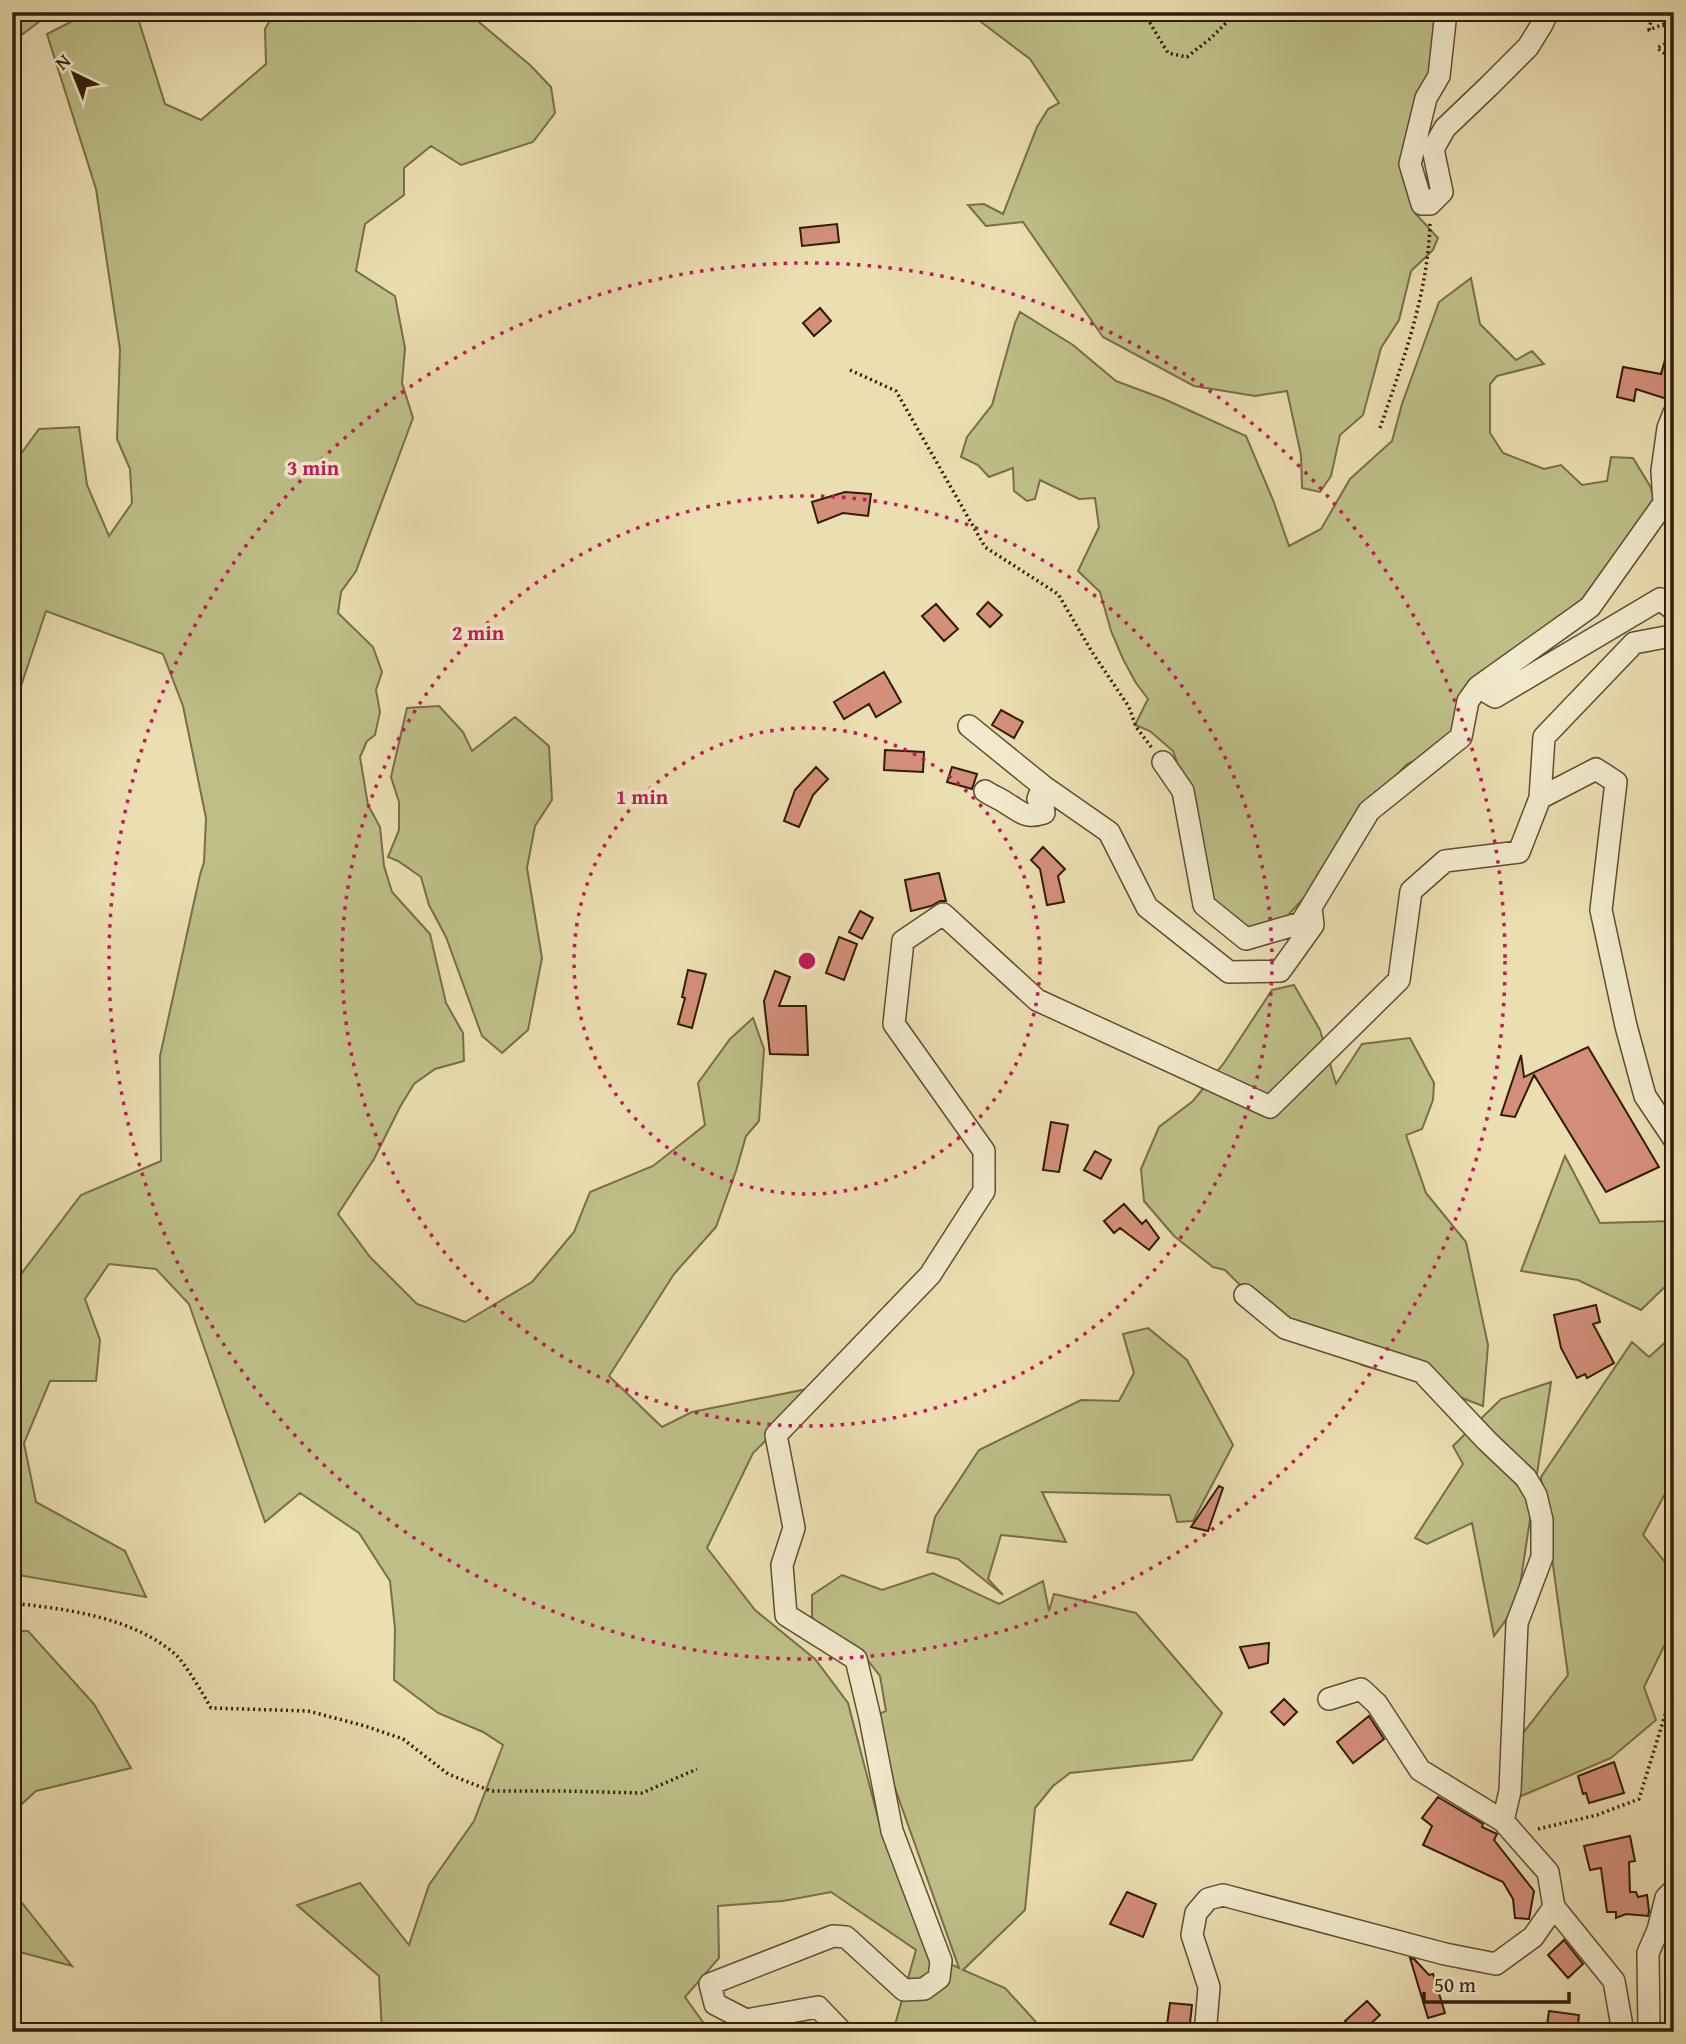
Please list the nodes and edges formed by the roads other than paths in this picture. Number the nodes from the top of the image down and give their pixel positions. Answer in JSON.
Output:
{"nodes":[{"id":1,"x":1446,"y":12,"type":"edge"},
{"id":2,"x":1548,"y":12,"type":"edge"},
{"id":3,"x":1674,"y":413,"type":"edge"},
{"id":4,"x":1669,"y":505,"type":"edge"},
{"id":5,"x":1674,"y":610,"type":"edge"},
{"id":6,"x":1674,"y":631,"type":"edge"},
{"id":7,"x":1478,"y":687,"type":"junction"},
{"id":8,"x":968,"y":726,"type":"dead end"},
{"id":9,"x":1163,"y":762,"type":"road end"},
{"id":10,"x":1043,"y":786,"type":"junction"},
{"id":11,"x":985,"y":791,"type":"dead end"},
{"id":12,"x":1540,"y":798,"type":"junction"},
{"id":13,"x":1311,"y":907,"type":"junction"},
{"id":14,"x":1674,"y":1139,"type":"edge"},
{"id":15,"x":1245,"y":1295,"type":"dead end"},
{"id":16,"x":1329,"y":1699,"type":"dead end"},
{"id":17,"x":1509,"y":1828,"type":"junction"},
{"id":18,"x":1674,"y":1890,"type":"edge"},
{"id":19,"x":1554,"y":1907,"type":"junction"},
{"id":20,"x":1206,"y":2023,"type":"dead end"},
{"id":21,"x":842,"y":2032,"type":"edge"},
{"id":22,"x":1623,"y":2032,"type":"edge"},
{"id":23,"x":1650,"y":2032,"type":"edge"}],
"edges":[{"from":1,"to":2,"type":"street"},
{"from":3,"to":4,"type":"street"},
{"from":4,"to":7,"type":"street"},
{"from":5,"to":7,"type":"street"},
{"from":6,"to":12,"type":"street"},
{"from":7,"to":13,"type":"street"},
{"from":8,"to":10,"type":"street"},
{"from":9,"to":13,"type":"street"},
{"from":10,"to":11,"type":"street"},
{"from":10,"to":13,"type":"street"},
{"from":12,"to":14,"type":"street"},
{"from":12,"to":21,"type":"street"},
{"from":15,"to":17,"type":"street"},
{"from":16,"to":17,"type":"street"},
{"from":17,"to":19,"type":"street"},
{"from":18,"to":23,"type":"street"},
{"from":19,"to":20,"type":"street"},
{"from":19,"to":22,"type":"street"}]}
